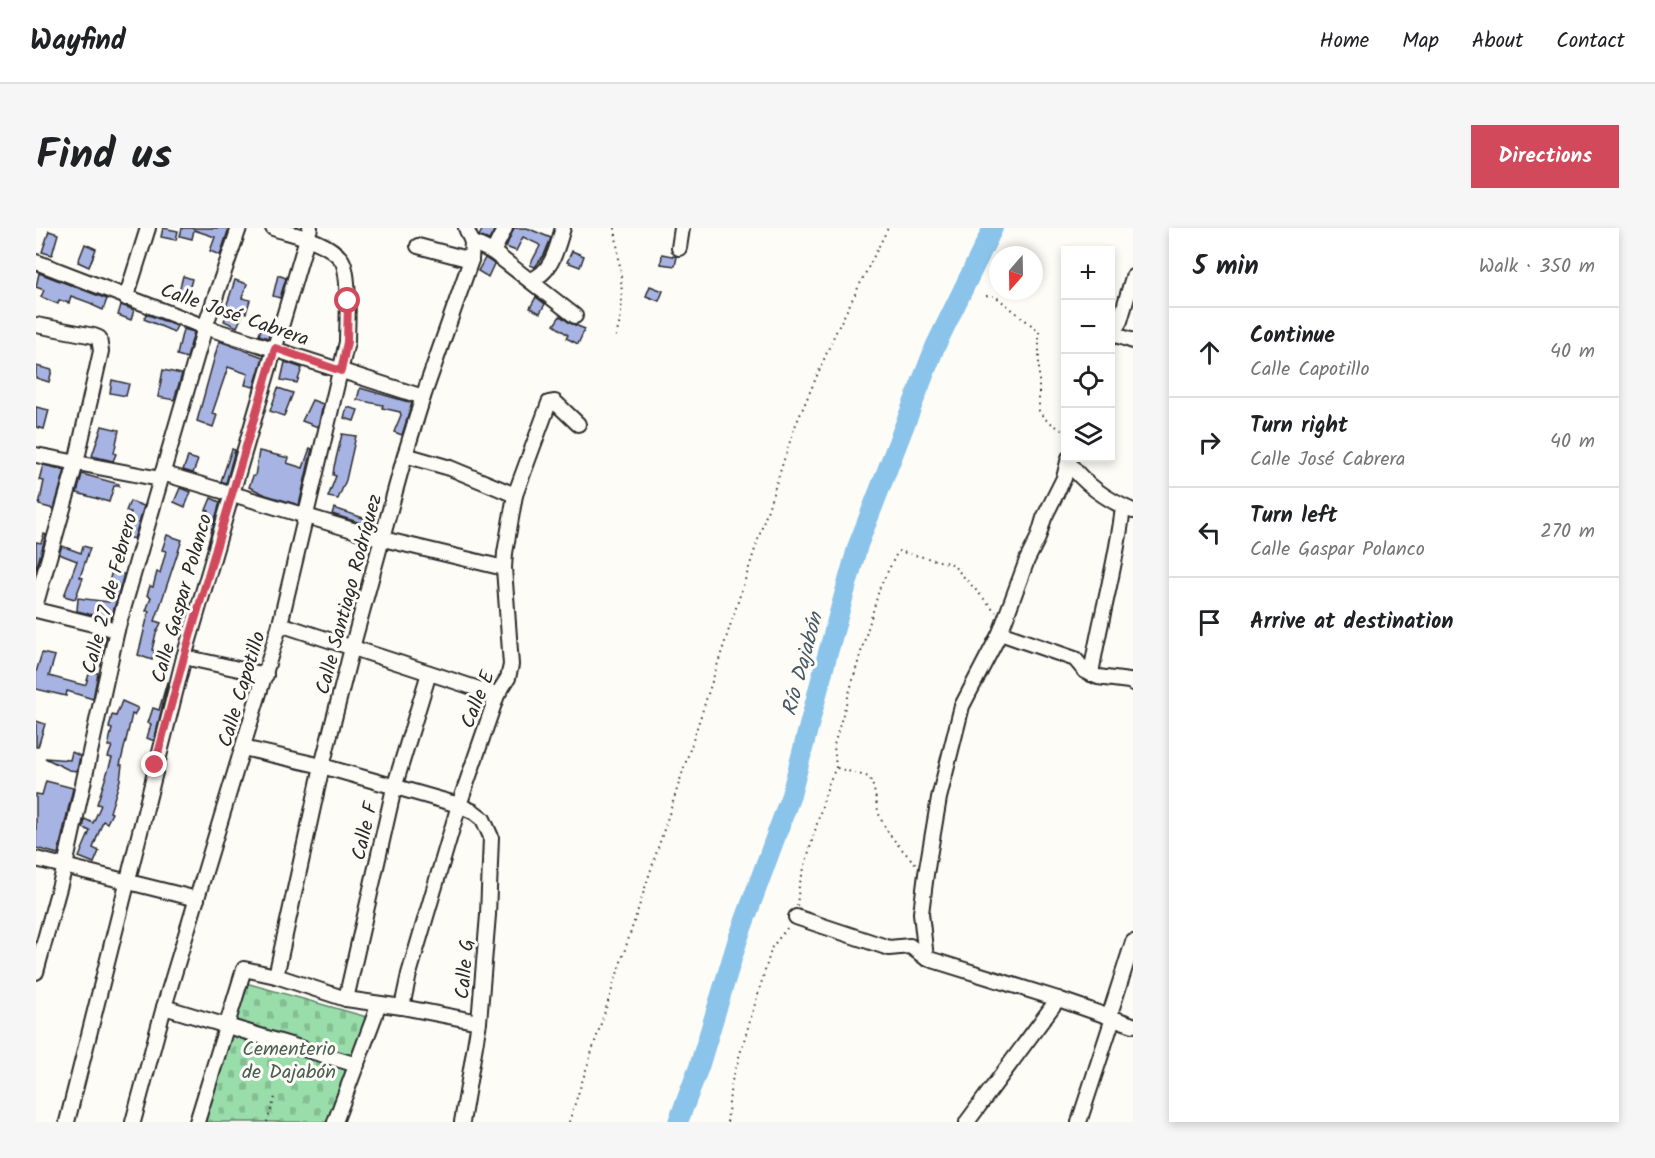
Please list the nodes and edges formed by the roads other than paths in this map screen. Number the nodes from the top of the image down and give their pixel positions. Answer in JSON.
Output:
{"nodes":[{"id":1,"x":148,"y":228,"type":"edge"},
{"id":2,"x":238,"y":228,"type":"edge"},
{"id":3,"x":273,"y":228,"type":"edge"},
{"id":4,"x":466,"y":228,"type":"edge"},
{"id":5,"x":505,"y":228,"type":"edge"},
{"id":6,"x":563,"y":228,"type":"edge"},
{"id":7,"x":682,"y":228,"type":"edge"},
{"id":8,"x":309,"y":234,"type":"edge"},
{"id":9,"x":472,"y":242,"type":"junction"},
{"id":10,"x":418,"y":246,"type":"dead end"},
{"id":11,"x":679,"y":248,"type":"dead end"},
{"id":12,"x":493,"y":252,"type":"junction"},
{"id":13,"x":471,"y":260,"type":"junction"},
{"id":14,"x":36,"y":262,"type":"edge"},
{"id":15,"x":1133,"y":277,"type":"edge"},
{"id":16,"x":530,"y":280,"type":"junction"},
{"id":17,"x":126,"y":298,"type":"junction"},
{"id":18,"x":575,"y":316,"type":"dead end"},
{"id":19,"x":36,"y":326,"type":"edge"},
{"id":20,"x":205,"y":327,"type":"junction"},
{"id":21,"x":1115,"y":330,"type":"edge"},
{"id":22,"x":1115,"y":337,"type":"edge"},
{"id":23,"x":1133,"y":341,"type":"edge"},
{"id":24,"x":275,"y":348,"type":"junction"},
{"id":25,"x":341,"y":371,"type":"junction"},
{"id":26,"x":423,"y":397,"type":"junction"},
{"id":27,"x":578,"y":424,"type":"dead end"},
{"id":28,"x":36,"y":455,"type":"edge"},
{"id":29,"x":405,"y":455,"type":"junction"},
{"id":30,"x":1068,"y":462,"type":"edge"},
{"id":31,"x":1071,"y":462,"type":"edge"},
{"id":32,"x":76,"y":463,"type":"junction"},
{"id":33,"x":161,"y":476,"type":"junction"},
{"id":34,"x":232,"y":492,"type":"junction"},
{"id":35,"x":515,"y":495,"type":"junction"},
{"id":36,"x":1128,"y":509,"type":"edge"},
{"id":37,"x":306,"y":517,"type":"junction"},
{"id":38,"x":383,"y":539,"type":"junction"},
{"id":39,"x":504,"y":568,"type":"junction"},
{"id":40,"x":36,"y":603,"type":"edge"},
{"id":41,"x":36,"y":610,"type":"edge"},
{"id":42,"x":280,"y":624,"type":"junction"},
{"id":43,"x":1002,"y":627,"type":"junction"},
{"id":44,"x":117,"y":630,"type":"junction"},
{"id":45,"x":352,"y":648,"type":"junction"},
{"id":46,"x":184,"y":657,"type":"junction"},
{"id":47,"x":429,"y":673,"type":"junction"},
{"id":48,"x":1091,"y":674,"type":"junction"},
{"id":49,"x":266,"y":675,"type":"junction"},
{"id":50,"x":1133,"y":683,"type":"edge"},
{"id":51,"x":497,"y":695,"type":"junction"},
{"id":52,"x":243,"y":748,"type":"junction"},
{"id":53,"x":322,"y":766,"type":"junction"},
{"id":54,"x":394,"y":788,"type":"junction"},
{"id":55,"x":459,"y":805,"type":"junction"},
{"id":56,"x":36,"y":859,"type":"edge"},
{"id":57,"x":65,"y":866,"type":"junction"},
{"id":58,"x":128,"y":881,"type":"junction"},
{"id":59,"x":197,"y":899,"type":"junction"},
{"id":60,"x":796,"y":917,"type":"road end"},
{"id":61,"x":1133,"y":942,"type":"edge"},
{"id":62,"x":926,"y":958,"type":"junction"},
{"id":63,"x":36,"y":972,"type":"edge"},
{"id":64,"x":276,"y":976,"type":"junction"},
{"id":65,"x":346,"y":999,"type":"junction"},
{"id":66,"x":1058,"y":999,"type":"junction"},
{"id":67,"x":378,"y":1004,"type":"junction"},
{"id":68,"x":164,"y":1007,"type":"junction"},
{"id":69,"x":402,"y":1007,"type":"junction"},
{"id":70,"x":1111,"y":1018,"type":"junction"},
{"id":71,"x":479,"y":1022,"type":"junction"},
{"id":72,"x":227,"y":1024,"type":"junction"},
{"id":73,"x":1133,"y":1025,"type":"edge"},
{"id":74,"x":357,"y":1065,"type":"junction"},
{"id":75,"x":67,"y":1122,"type":"edge"},
{"id":76,"x":133,"y":1122,"type":"edge"},
{"id":77,"x":197,"y":1122,"type":"edge"},
{"id":78,"x":335,"y":1122,"type":"edge"},
{"id":79,"x":462,"y":1122,"type":"edge"},
{"id":80,"x":967,"y":1122,"type":"edge"},
{"id":81,"x":1079,"y":1122,"type":"edge"}],
"edges":[{"from":1,"to":17,"type":"street"},
{"from":2,"to":20,"type":"street","name":"Calle 27 de Febrero"},
{"from":3,"to":8,"type":"street"},
{"from":4,"to":9,"type":"street","name":"Calle Santiago Rodríguez"},
{"from":5,"to":12,"type":"street"},
{"from":6,"to":16,"type":"street"},
{"from":7,"to":11,"type":"street"},
{"from":8,"to":24,"type":"street","name":"Calle Gaspar Polanco"},
{"from":8,"to":25,"type":"street","name":"Calle Capotillo"},
{"from":9,"to":12,"type":"street"},
{"from":9,"to":13,"type":"street","name":"Calle Santiago Rodríguez"},
{"from":10,"to":13,"type":"street"},
{"from":12,"to":16,"type":"street"},
{"from":13,"to":26,"type":"street","name":"Calle Santiago Rodríguez"},
{"from":14,"to":17,"type":"street","name":"Calle José Cabrera"},
{"from":15,"to":21,"type":"street"},
{"from":16,"to":18,"type":"street"},
{"from":17,"to":20,"type":"street","name":"Calle José Cabrera"},
{"from":19,"to":32,"type":"street"},
{"from":20,"to":24,"type":"street","name":"Calle José Cabrera"},
{"from":20,"to":33,"type":"street","name":"Calle 27 de Febrero"},
{"from":22,"to":23,"type":"street"},
{"from":24,"to":25,"type":"street","name":"Calle José Cabrera"},
{"from":24,"to":34,"type":"street","name":"Calle Gaspar Polanco"},
{"from":25,"to":26,"type":"street","name":"Calle José Cabrera"},
{"from":25,"to":37,"type":"street","name":"Calle Capotillo"},
{"from":26,"to":29,"type":"street","name":"Calle Santiago Rodríguez"},
{"from":27,"to":35,"type":"street","name":"Calle E"},
{"from":28,"to":32,"type":"street"},
{"from":29,"to":35,"type":"street"},
{"from":29,"to":38,"type":"street","name":"Calle Santiago Rodríguez"},
{"from":30,"to":43,"type":"street"},
{"from":31,"to":36,"type":"street"},
{"from":32,"to":33,"type":"street"},
{"from":32,"to":40,"type":"street"},
{"from":33,"to":34,"type":"street"},
{"from":33,"to":44,"type":"street","name":"Calle 27 de Febrero"},
{"from":34,"to":37,"type":"street"},
{"from":34,"to":46,"type":"street","name":"Calle Gaspar Polanco"},
{"from":35,"to":39,"type":"street","name":"Calle E"},
{"from":36,"to":48,"type":"street"},
{"from":37,"to":38,"type":"street"},
{"from":37,"to":42,"type":"street","name":"Calle Capotillo"},
{"from":38,"to":39,"type":"street"},
{"from":38,"to":45,"type":"street","name":"Calle Santiago Rodríguez"},
{"from":39,"to":51,"type":"street","name":"Calle E"},
{"from":41,"to":44,"type":"street"},
{"from":42,"to":45,"type":"street"},
{"from":42,"to":49,"type":"street","name":"Calle Capotillo"},
{"from":43,"to":48,"type":"street"},
{"from":43,"to":62,"type":"street"},
{"from":44,"to":57,"type":"street","name":"Calle 27 de Febrero"},
{"from":45,"to":47,"type":"street"},
{"from":45,"to":53,"type":"street","name":"Calle Santiago Rodríguez"},
{"from":46,"to":49,"type":"street"},
{"from":46,"to":58,"type":"street","name":"Calle Gaspar Polanco"},
{"from":47,"to":51,"type":"street"},
{"from":47,"to":54,"type":"street","name":"Calle F"},
{"from":48,"to":50,"type":"street"},
{"from":49,"to":52,"type":"street","name":"Calle Capotillo"},
{"from":51,"to":55,"type":"street","name":"Calle E"},
{"from":52,"to":53,"type":"street"},
{"from":52,"to":59,"type":"street","name":"Calle Capotillo"},
{"from":53,"to":54,"type":"street"},
{"from":53,"to":64,"type":"street","name":"Calle Santiago Rodríguez"},
{"from":54,"to":55,"type":"street"},
{"from":54,"to":65,"type":"street","name":"Calle F"},
{"from":55,"to":69,"type":"street","name":"Calle E"},
{"from":55,"to":71,"type":"street","name":"Calle G"},
{"from":56,"to":57,"type":"street"},
{"from":57,"to":58,"type":"street"},
{"from":57,"to":63,"type":"street","name":"Calle 27 de Febrero"},
{"from":58,"to":59,"type":"street"},
{"from":58,"to":75,"type":"street","name":"Calle Gaspar Polanco"},
{"from":59,"to":68,"type":"street","name":"Calle Capotillo"},
{"from":60,"to":62,"type":"street"},
{"from":61,"to":70,"type":"street"},
{"from":62,"to":66,"type":"street"},
{"from":64,"to":65,"type":"street"},
{"from":64,"to":72,"type":"street"},
{"from":65,"to":67,"type":"street"},
{"from":66,"to":70,"type":"street"},
{"from":66,"to":80,"type":"street"},
{"from":67,"to":69,"type":"street"},
{"from":67,"to":74,"type":"street"},
{"from":68,"to":72,"type":"street"},
{"from":68,"to":76,"type":"street","name":"Calle Capotillo"},
{"from":69,"to":71,"type":"street"},
{"from":70,"to":73,"type":"street"},
{"from":70,"to":81,"type":"street"},
{"from":71,"to":79,"type":"street","name":"Calle G"},
{"from":72,"to":74,"type":"street"},
{"from":72,"to":77,"type":"street"},
{"from":74,"to":78,"type":"street"}]}
